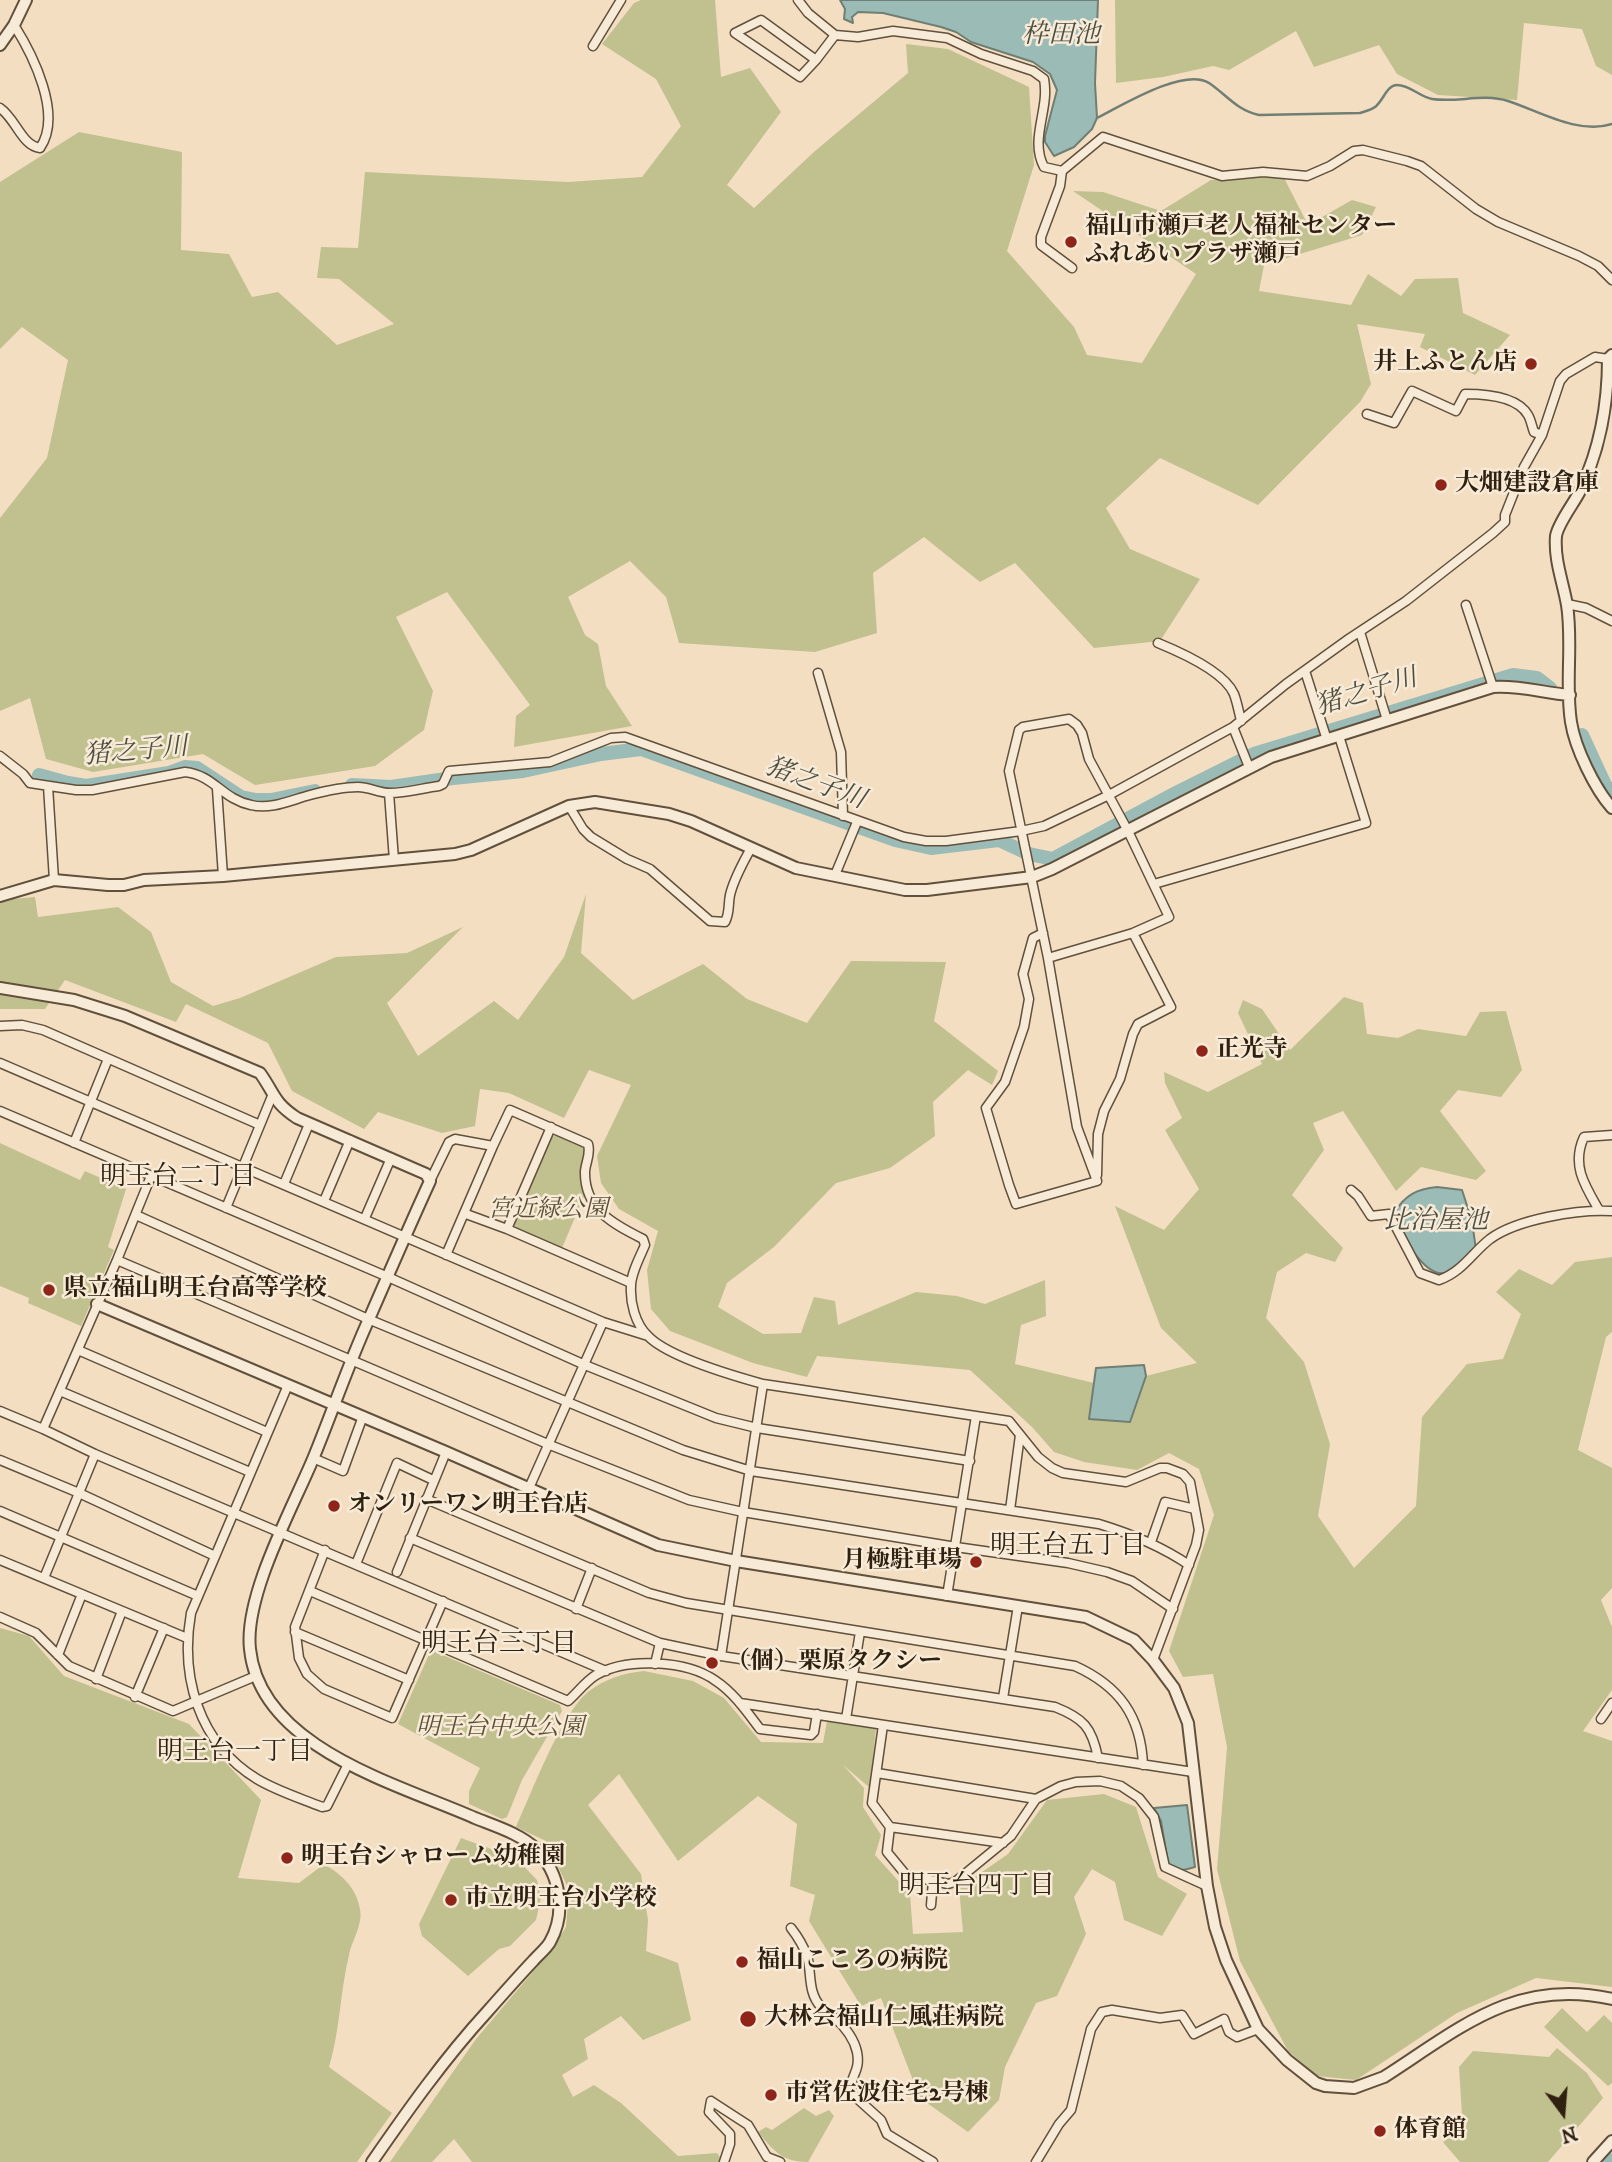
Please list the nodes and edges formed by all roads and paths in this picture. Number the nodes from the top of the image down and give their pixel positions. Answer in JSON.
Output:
{"nodes":[{"id":1,"x":26,"y":0,"type":"edge"},
{"id":2,"x":621,"y":0,"type":"edge"},
{"id":3,"x":798,"y":0,"type":"edge"},
{"id":4,"x":15,"y":25,"type":"junction"},
{"id":5,"x":835,"y":35,"type":"junction"},
{"id":6,"x":0,"y":45,"type":"edge"},
{"id":7,"x":593,"y":46,"type":"dead end"},
{"id":8,"x":816,"y":60,"type":"junction"},
{"id":9,"x":0,"y":108,"type":"edge"},
{"id":10,"x":1062,"y":171,"type":"junction"},
{"id":11,"x":1072,"y":268,"type":"dead end"},
{"id":12,"x":1612,"y":280,"type":"edge"},
{"id":13,"x":1610,"y":357,"type":"edge"},
{"id":14,"x":1367,"y":414,"type":"dead end"},
{"id":15,"x":1542,"y":435,"type":"junction"},
{"id":16,"x":1567,"y":604,"type":"junction"},
{"id":17,"x":1466,"y":605,"type":"dead end"},
{"id":18,"x":1612,"y":621,"type":"edge"},
{"id":19,"x":1360,"y":632,"type":"junction"},
{"id":20,"x":1157,"y":643,"type":"dead end"},
{"id":21,"x":1305,"y":671,"type":"junction"},
{"id":22,"x":818,"y":673,"type":"dead end"},
{"id":23,"x":1491,"y":681,"type":"junction"},
{"id":24,"x":1570,"y":695,"type":"junction"},
{"id":25,"x":1387,"y":719,"type":"junction"},
{"id":26,"x":1241,"y":721,"type":"junction"},
{"id":27,"x":1233,"y":727,"type":"junction"},
{"id":28,"x":1325,"y":733,"type":"junction"},
{"id":29,"x":1339,"y":736,"type":"junction"},
{"id":30,"x":0,"y":756,"type":"edge"},
{"id":31,"x":1247,"y":761,"type":"junction"},
{"id":32,"x":48,"y":786,"type":"junction"},
{"id":33,"x":217,"y":789,"type":"junction"},
{"id":34,"x":389,"y":793,"type":"junction"},
{"id":35,"x":1109,"y":795,"type":"junction"},
{"id":36,"x":569,"y":806,"type":"junction"},
{"id":37,"x":1612,"y":808,"type":"edge"},
{"id":38,"x":843,"y":816,"type":"junction"},
{"id":39,"x":1125,"y":825,"type":"junction"},
{"id":40,"x":855,"y":826,"type":"junction"},
{"id":41,"x":1021,"y":831,"type":"junction"},
{"id":42,"x":751,"y":848,"type":"junction"},
{"id":43,"x":394,"y":860,"type":"junction"},
{"id":44,"x":835,"y":875,"type":"junction"},
{"id":45,"x":223,"y":876,"type":"junction"},
{"id":46,"x":1032,"y":877,"type":"junction"},
{"id":47,"x":54,"y":880,"type":"junction"},
{"id":48,"x":1154,"y":884,"type":"junction"},
{"id":49,"x":0,"y":896,"type":"edge"},
{"id":50,"x":1043,"y":933,"type":"junction"},
{"id":51,"x":1133,"y":933,"type":"junction"},
{"id":52,"x":1048,"y":958,"type":"junction"},
{"id":53,"x":0,"y":988,"type":"edge"},
{"id":54,"x":0,"y":1026,"type":"edge"},
{"id":55,"x":107,"y":1059,"type":"junction"},
{"id":56,"x":0,"y":1063,"type":"edge"},
{"id":57,"x":272,"y":1096,"type":"junction"},
{"id":58,"x":90,"y":1100,"type":"junction"},
{"id":59,"x":0,"y":1111,"type":"edge"},
{"id":60,"x":309,"y":1124,"type":"junction"},
{"id":61,"x":260,"y":1125,"type":"junction"},
{"id":62,"x":551,"y":1127,"type":"junction"},
{"id":63,"x":1612,"y":1135,"type":"edge"},
{"id":64,"x":351,"y":1140,"type":"junction"},
{"id":65,"x":74,"y":1143,"type":"junction"},
{"id":66,"x":493,"y":1146,"type":"junction"},
{"id":67,"x":391,"y":1158,"type":"junction"},
{"id":68,"x":243,"y":1168,"type":"junction"},
{"id":69,"x":151,"y":1176,"type":"junction"},
{"id":70,"x":430,"y":1181,"type":"junction"},
{"id":71,"x":1097,"y":1181,"type":"junction"},
{"id":72,"x":284,"y":1184,"type":"junction"},
{"id":73,"x":1351,"y":1190,"type":"dead end"},
{"id":74,"x":324,"y":1201,"type":"junction"},
{"id":75,"x":226,"y":1208,"type":"junction"},
{"id":76,"x":1599,"y":1210,"type":"junction"},
{"id":77,"x":1612,"y":1210,"type":"edge"},
{"id":78,"x":466,"y":1214,"type":"junction"},
{"id":79,"x":135,"y":1215,"type":"junction"},
{"id":80,"x":365,"y":1218,"type":"junction"},
{"id":81,"x":507,"y":1229,"type":"junction"},
{"id":82,"x":405,"y":1237,"type":"junction"},
{"id":83,"x":446,"y":1255,"type":"junction"},
{"id":84,"x":117,"y":1260,"type":"junction"},
{"id":85,"x":388,"y":1277,"type":"junction"},
{"id":86,"x":631,"y":1283,"type":"junction"},
{"id":87,"x":97,"y":1304,"type":"junction"},
{"id":88,"x":368,"y":1319,"type":"junction"},
{"id":89,"x":603,"y":1322,"type":"junction"},
{"id":90,"x":648,"y":1336,"type":"junction"},
{"id":91,"x":78,"y":1350,"type":"junction"},
{"id":92,"x":353,"y":1359,"type":"junction"},
{"id":93,"x":584,"y":1365,"type":"junction"},
{"id":94,"x":763,"y":1384,"type":"junction"},
{"id":95,"x":288,"y":1385,"type":"junction"},
{"id":96,"x":60,"y":1391,"type":"junction"},
{"id":97,"x":567,"y":1403,"type":"junction"},
{"id":98,"x":335,"y":1405,"type":"junction"},
{"id":99,"x":0,"y":1412,"type":"edge"},
{"id":100,"x":363,"y":1416,"type":"junction"},
{"id":101,"x":976,"y":1416,"type":"junction"},
{"id":102,"x":43,"y":1429,"type":"junction"},
{"id":103,"x":757,"y":1429,"type":"junction"},
{"id":104,"x":267,"y":1432,"type":"junction"},
{"id":105,"x":1020,"y":1435,"type":"junction"},
{"id":106,"x":550,"y":1445,"type":"junction"},
{"id":107,"x":446,"y":1452,"type":"junction"},
{"id":108,"x":95,"y":1454,"type":"junction"},
{"id":109,"x":313,"y":1458,"type":"junction"},
{"id":110,"x":0,"y":1460,"type":"edge"},
{"id":111,"x":970,"y":1461,"type":"junction"},
{"id":112,"x":751,"y":1471,"type":"junction"},
{"id":113,"x":250,"y":1472,"type":"junction"},
{"id":114,"x":433,"y":1479,"type":"junction"},
{"id":115,"x":529,"y":1488,"type":"junction"},
{"id":116,"x":79,"y":1493,"type":"junction"},
{"id":117,"x":426,"y":1499,"type":"junction"},
{"id":118,"x":963,"y":1504,"type":"junction"},
{"id":119,"x":1195,"y":1509,"type":"junction"},
{"id":120,"x":1010,"y":1510,"type":"junction"},
{"id":121,"x":0,"y":1511,"type":"edge"},
{"id":122,"x":743,"y":1512,"type":"junction"},
{"id":123,"x":233,"y":1513,"type":"junction"},
{"id":124,"x":280,"y":1531,"type":"junction"},
{"id":125,"x":61,"y":1536,"type":"junction"},
{"id":126,"x":411,"y":1538,"type":"junction"},
{"id":127,"x":1151,"y":1542,"type":"junction"},
{"id":128,"x":956,"y":1548,"type":"junction"},
{"id":129,"x":325,"y":1550,"type":"junction"},
{"id":130,"x":215,"y":1556,"type":"junction"},
{"id":131,"x":0,"y":1560,"type":"edge"},
{"id":132,"x":736,"y":1561,"type":"junction"},
{"id":133,"x":356,"y":1564,"type":"junction"},
{"id":134,"x":1189,"y":1565,"type":"junction"},
{"id":135,"x":592,"y":1568,"type":"junction"},
{"id":136,"x":397,"y":1572,"type":"dead end"},
{"id":137,"x":44,"y":1578,"type":"junction"},
{"id":138,"x":310,"y":1591,"type":"junction"},
{"id":139,"x":82,"y":1594,"type":"junction"},
{"id":140,"x":198,"y":1596,"type":"junction"},
{"id":141,"x":947,"y":1596,"type":"junction"},
{"id":142,"x":443,"y":1601,"type":"junction"},
{"id":143,"x":1018,"y":1606,"type":"junction"},
{"id":144,"x":576,"y":1609,"type":"junction"},
{"id":145,"x":1173,"y":1609,"type":"junction"},
{"id":146,"x":122,"y":1611,"type":"junction"},
{"id":147,"x":728,"y":1612,"type":"junction"},
{"id":148,"x":0,"y":1617,"type":"edge"},
{"id":149,"x":163,"y":1628,"type":"junction"},
{"id":150,"x":295,"y":1632,"type":"junction"},
{"id":151,"x":860,"y":1632,"type":"junction"},
{"id":152,"x":187,"y":1638,"type":"junction"},
{"id":153,"x":426,"y":1640,"type":"junction"},
{"id":154,"x":660,"y":1643,"type":"junction"},
{"id":155,"x":58,"y":1655,"type":"junction"},
{"id":156,"x":1009,"y":1655,"type":"junction"},
{"id":157,"x":721,"y":1656,"type":"junction"},
{"id":158,"x":1153,"y":1660,"type":"junction"},
{"id":159,"x":655,"y":1664,"type":"junction"},
{"id":160,"x":606,"y":1671,"type":"junction"},
{"id":161,"x":853,"y":1676,"type":"junction"},
{"id":162,"x":251,"y":1678,"type":"dead end"},
{"id":163,"x":96,"y":1679,"type":"junction"},
{"id":164,"x":409,"y":1681,"type":"junction"},
{"id":165,"x":135,"y":1697,"type":"junction"},
{"id":166,"x":1003,"y":1698,"type":"junction"},
{"id":167,"x":195,"y":1702,"type":"junction"},
{"id":168,"x":740,"y":1703,"type":"junction"},
{"id":169,"x":1612,"y":1703,"type":"edge"},
{"id":170,"x":817,"y":1714,"type":"junction"},
{"id":171,"x":846,"y":1719,"type":"junction"},
{"id":172,"x":1601,"y":1719,"type":"dead end"},
{"id":173,"x":883,"y":1725,"type":"junction"},
{"id":174,"x":1098,"y":1758,"type":"junction"},
{"id":175,"x":348,"y":1764,"type":"junction"},
{"id":176,"x":1143,"y":1765,"type":"junction"},
{"id":177,"x":1193,"y":1772,"type":"junction"},
{"id":178,"x":877,"y":1773,"type":"junction"},
{"id":179,"x":1037,"y":1799,"type":"junction"},
{"id":180,"x":890,"y":1827,"type":"junction"},
{"id":181,"x":1003,"y":1843,"type":"junction"},
{"id":182,"x":933,"y":1881,"type":"junction"},
{"id":183,"x":1207,"y":1886,"type":"junction"},
{"id":184,"x":931,"y":1905,"type":"dead end"},
{"id":185,"x":791,"y":1928,"type":"dead end"},
{"id":186,"x":1612,"y":1999,"type":"edge"},
{"id":187,"x":1258,"y":2029,"type":"junction"},
{"id":188,"x":1612,"y":2141,"type":"edge"},
{"id":189,"x":372,"y":2162,"type":"edge"},
{"id":190,"x":724,"y":2162,"type":"edge"},
{"id":191,"x":780,"y":2162,"type":"edge"},
{"id":192,"x":933,"y":2162,"type":"edge"},
{"id":193,"x":1036,"y":2162,"type":"edge"},
{"id":194,"x":1593,"y":2162,"type":"edge"}],
"edges":[{"from":1,"to":4,"type":"street"},
{"from":2,"to":7,"type":"street"},
{"from":3,"to":5,"type":"street"},
{"from":4,"to":6,"type":"street"},
{"from":4,"to":9,"type":"street"},
{"from":5,"to":8,"type":"street"},
{"from":5,"to":10,"type":"street"},
{"from":8,"to":8,"type":"street"},
{"from":10,"to":11,"type":"street"},
{"from":10,"to":12,"type":"street"},
{"from":13,"to":15,"type":"street"},
{"from":13,"to":16,"type":"street"},
{"from":14,"to":15,"type":"street"},
{"from":15,"to":19,"type":"street"},
{"from":16,"to":18,"type":"street"},
{"from":16,"to":24,"type":"street"},
{"from":17,"to":23,"type":"street"},
{"from":19,"to":21,"type":"street"},
{"from":19,"to":25,"type":"street"},
{"from":20,"to":26,"type":"street"},
{"from":21,"to":26,"type":"street"},
{"from":21,"to":28,"type":"street"},
{"from":22,"to":38,"type":"street"},
{"from":23,"to":24,"type":"street"},
{"from":23,"to":25,"type":"street"},
{"from":24,"to":37,"type":"street"},
{"from":25,"to":29,"type":"street"},
{"from":26,"to":27,"type":"street"},
{"from":27,"to":31,"type":"street"},
{"from":27,"to":35,"type":"street"},
{"from":28,"to":29,"type":"street"},
{"from":28,"to":31,"type":"street"},
{"from":29,"to":48,"type":"street"},
{"from":30,"to":32,"type":"street"},
{"from":31,"to":39,"type":"street"},
{"from":32,"to":33,"type":"street"},
{"from":32,"to":47,"type":"street"},
{"from":33,"to":34,"type":"street"},
{"from":33,"to":45,"type":"street"},
{"from":34,"to":38,"type":"street"},
{"from":34,"to":43,"type":"street"},
{"from":35,"to":39,"type":"street"},
{"from":35,"to":41,"type":"street"},
{"from":35,"to":41,"type":"street"},
{"from":36,"to":42,"type":"street"},
{"from":36,"to":42,"type":"street"},
{"from":36,"to":43,"type":"street"},
{"from":38,"to":40,"type":"street"},
{"from":39,"to":46,"type":"street"},
{"from":39,"to":48,"type":"street"},
{"from":40,"to":41,"type":"street"},
{"from":40,"to":44,"type":"street"},
{"from":41,"to":46,"type":"street"},
{"from":42,"to":44,"type":"street"},
{"from":43,"to":45,"type":"street"},
{"from":44,"to":46,"type":"street"},
{"from":45,"to":47,"type":"street"},
{"from":46,"to":50,"type":"street"},
{"from":47,"to":49,"type":"street"},
{"from":48,"to":51,"type":"street"},
{"from":50,"to":52,"type":"street"},
{"from":50,"to":71,"type":"street"},
{"from":51,"to":52,"type":"street"},
{"from":51,"to":71,"type":"street"},
{"from":52,"to":71,"type":"street"},
{"from":53,"to":57,"type":"street"},
{"from":54,"to":55,"type":"street"},
{"from":55,"to":58,"type":"street"},
{"from":55,"to":61,"type":"street"},
{"from":56,"to":58,"type":"street"},
{"from":57,"to":60,"type":"street"},
{"from":57,"to":61,"type":"street"},
{"from":58,"to":65,"type":"street"},
{"from":58,"to":68,"type":"street"},
{"from":59,"to":65,"type":"street"},
{"from":60,"to":64,"type":"street"},
{"from":60,"to":72,"type":"street"},
{"from":61,"to":68,"type":"street"},
{"from":62,"to":66,"type":"street"},
{"from":62,"to":81,"type":"street"},
{"from":62,"to":86,"type":"street"},
{"from":63,"to":76,"type":"street"},
{"from":64,"to":67,"type":"street"},
{"from":64,"to":74,"type":"street"},
{"from":65,"to":69,"type":"street"},
{"from":66,"to":70,"type":"street"},
{"from":66,"to":78,"type":"street"},
{"from":67,"to":70,"type":"street"},
{"from":67,"to":80,"type":"street"},
{"from":68,"to":72,"type":"street"},
{"from":68,"to":75,"type":"street"},
{"from":69,"to":75,"type":"street"},
{"from":69,"to":79,"type":"street"},
{"from":70,"to":82,"type":"street"},
{"from":72,"to":74,"type":"street"},
{"from":73,"to":76,"type":"street"},
{"from":74,"to":80,"type":"street"},
{"from":75,"to":85,"type":"street"},
{"from":76,"to":77,"type":"street"},
{"from":78,"to":81,"type":"street"},
{"from":78,"to":83,"type":"street"},
{"from":79,"to":84,"type":"street"},
{"from":79,"to":88,"type":"street"},
{"from":80,"to":82,"type":"street"},
{"from":81,"to":86,"type":"street"},
{"from":82,"to":83,"type":"street"},
{"from":82,"to":85,"type":"street"},
{"from":83,"to":89,"type":"street"},
{"from":84,"to":87,"type":"street"},
{"from":84,"to":92,"type":"street"},
{"from":85,"to":88,"type":"street"},
{"from":85,"to":93,"type":"street"},
{"from":86,"to":90,"type":"street"},
{"from":87,"to":91,"type":"street"},
{"from":87,"to":95,"type":"street"},
{"from":88,"to":92,"type":"street"},
{"from":88,"to":97,"type":"street"},
{"from":89,"to":90,"type":"street"},
{"from":89,"to":93,"type":"street"},
{"from":90,"to":94,"type":"street"},
{"from":91,"to":96,"type":"street"},
{"from":91,"to":104,"type":"street"},
{"from":92,"to":98,"type":"street"},
{"from":92,"to":106,"type":"street"},
{"from":93,"to":97,"type":"street"},
{"from":93,"to":103,"type":"street"},
{"from":94,"to":101,"type":"street"},
{"from":94,"to":103,"type":"street"},
{"from":95,"to":98,"type":"street"},
{"from":95,"to":104,"type":"street"},
{"from":96,"to":102,"type":"street"},
{"from":96,"to":113,"type":"street"},
{"from":97,"to":106,"type":"street"},
{"from":97,"to":112,"type":"street"},
{"from":98,"to":100,"type":"street"},
{"from":98,"to":109,"type":"street"},
{"from":99,"to":102,"type":"street"},
{"from":100,"to":107,"type":"street"},
{"from":100,"to":109,"type":"street"},
{"from":101,"to":105,"type":"street"},
{"from":101,"to":111,"type":"street"},
{"from":102,"to":108,"type":"street"},
{"from":103,"to":111,"type":"street"},
{"from":103,"to":112,"type":"street"},
{"from":104,"to":113,"type":"street"},
{"from":105,"to":119,"type":"street"},
{"from":105,"to":120,"type":"street"},
{"from":106,"to":115,"type":"street"},
{"from":106,"to":122,"type":"street"},
{"from":107,"to":114,"type":"street"},
{"from":107,"to":115,"type":"street"},
{"from":108,"to":116,"type":"street"},
{"from":108,"to":123,"type":"street"},
{"from":109,"to":124,"type":"street"},
{"from":110,"to":116,"type":"street"},
{"from":111,"to":118,"type":"street"},
{"from":112,"to":118,"type":"street"},
{"from":112,"to":122,"type":"street"},
{"from":113,"to":123,"type":"street"},
{"from":114,"to":117,"type":"street"},
{"from":114,"to":133,"type":"street"},
{"from":115,"to":132,"type":"street"},
{"from":116,"to":125,"type":"street"},
{"from":116,"to":130,"type":"street"},
{"from":117,"to":126,"type":"street"},
{"from":117,"to":135,"type":"street"},
{"from":118,"to":120,"type":"street"},
{"from":118,"to":128,"type":"street"},
{"from":119,"to":127,"type":"street"},
{"from":119,"to":134,"type":"street"},
{"from":120,"to":127,"type":"street"},
{"from":121,"to":125,"type":"street"},
{"from":122,"to":128,"type":"street"},
{"from":122,"to":132,"type":"street"},
{"from":123,"to":124,"type":"street"},
{"from":123,"to":130,"type":"street"},
{"from":124,"to":129,"type":"street"},
{"from":124,"to":175,"type":"street"},
{"from":125,"to":137,"type":"street"},
{"from":125,"to":140,"type":"street"},
{"from":126,"to":136,"type":"street"},
{"from":126,"to":144,"type":"street"},
{"from":127,"to":134,"type":"street"},
{"from":128,"to":141,"type":"street"},
{"from":128,"to":145,"type":"street"},
{"from":129,"to":133,"type":"street"},
{"from":129,"to":138,"type":"street"},
{"from":130,"to":140,"type":"street"},
{"from":131,"to":137,"type":"street"},
{"from":132,"to":141,"type":"street"},
{"from":132,"to":147,"type":"street"},
{"from":133,"to":142,"type":"street"},
{"from":134,"to":145,"type":"street"},
{"from":135,"to":144,"type":"street"},
{"from":135,"to":147,"type":"street"},
{"from":137,"to":139,"type":"street"},
{"from":138,"to":150,"type":"street"},
{"from":138,"to":153,"type":"street"},
{"from":139,"to":146,"type":"street"},
{"from":139,"to":155,"type":"street"},
{"from":140,"to":152,"type":"street"},
{"from":141,"to":143,"type":"street"},
{"from":142,"to":153,"type":"street"},
{"from":142,"to":160,"type":"street"},
{"from":143,"to":156,"type":"street"},
{"from":143,"to":158,"type":"street"},
{"from":144,"to":154,"type":"street"},
{"from":145,"to":158,"type":"street"},
{"from":146,"to":149,"type":"street"},
{"from":146,"to":163,"type":"street"},
{"from":147,"to":151,"type":"street"},
{"from":147,"to":157,"type":"street"},
{"from":148,"to":155,"type":"street"},
{"from":149,"to":152,"type":"street"},
{"from":149,"to":165,"type":"street"},
{"from":150,"to":164,"type":"street"},
{"from":150,"to":164,"type":"street"},
{"from":151,"to":156,"type":"street"},
{"from":151,"to":161,"type":"street"},
{"from":152,"to":167,"type":"street"},
{"from":153,"to":160,"type":"street"},
{"from":153,"to":164,"type":"street"},
{"from":154,"to":157,"type":"street"},
{"from":154,"to":159,"type":"street"},
{"from":155,"to":163,"type":"street"},
{"from":156,"to":166,"type":"street"},
{"from":156,"to":176,"type":"street"},
{"from":157,"to":161,"type":"street"},
{"from":158,"to":177,"type":"street"},
{"from":159,"to":160,"type":"street"},
{"from":159,"to":168,"type":"street"},
{"from":161,"to":166,"type":"street"},
{"from":161,"to":171,"type":"street"},
{"from":162,"to":167,"type":"street"},
{"from":163,"to":165,"type":"street"},
{"from":165,"to":167,"type":"street"},
{"from":166,"to":174,"type":"street"},
{"from":167,"to":175,"type":"street"},
{"from":168,"to":170,"type":"street"},
{"from":168,"to":170,"type":"street"},
{"from":169,"to":172,"type":"street"},
{"from":170,"to":171,"type":"street"},
{"from":171,"to":173,"type":"street"},
{"from":173,"to":174,"type":"street"},
{"from":173,"to":178,"type":"street"},
{"from":174,"to":176,"type":"street"},
{"from":175,"to":189,"type":"street"},
{"from":176,"to":177,"type":"street"},
{"from":177,"to":183,"type":"street"},
{"from":178,"to":179,"type":"street"},
{"from":178,"to":180,"type":"street"},
{"from":179,"to":181,"type":"street"},
{"from":179,"to":183,"type":"street"},
{"from":180,"to":181,"type":"street"},
{"from":180,"to":182,"type":"street"},
{"from":181,"to":182,"type":"street"},
{"from":182,"to":184,"type":"street"},
{"from":183,"to":187,"type":"street"},
{"from":185,"to":192,"type":"street"},
{"from":186,"to":187,"type":"street"},
{"from":187,"to":193,"type":"street"},
{"from":188,"to":194,"type":"street"},
{"from":190,"to":191,"type":"street"}]}
